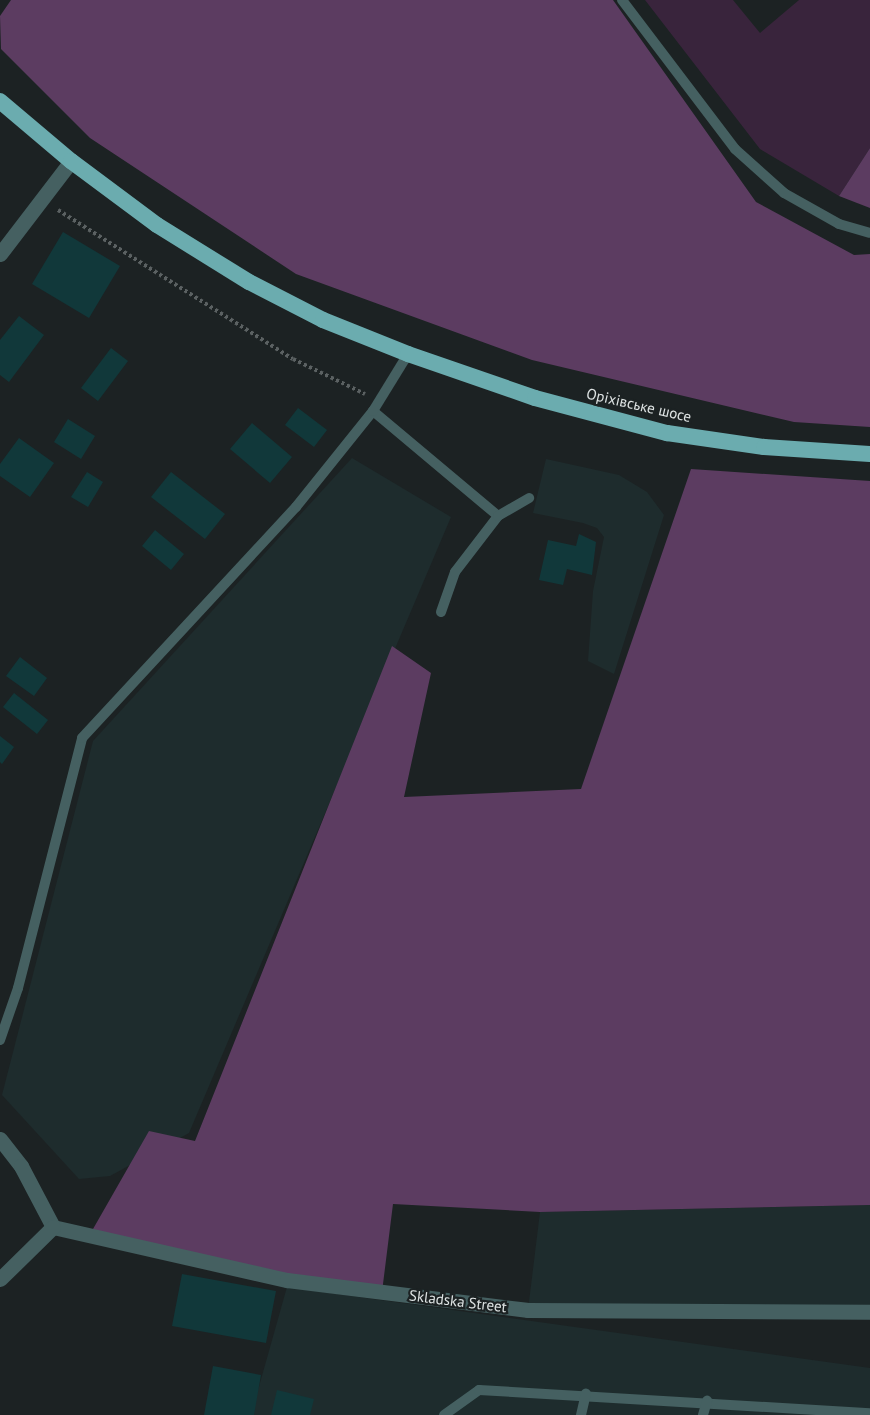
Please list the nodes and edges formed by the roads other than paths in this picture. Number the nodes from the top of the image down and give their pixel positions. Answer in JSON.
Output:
{"nodes":[{"id":1,"x":622,"y":0,"type":"edge"},
{"id":2,"x":0,"y":101,"type":"edge"},
{"id":3,"x":71,"y":161,"type":"junction"},
{"id":4,"x":870,"y":233,"type":"edge"},
{"id":5,"x":0,"y":254,"type":"edge"},
{"id":6,"x":408,"y":354,"type":"junction"},
{"id":7,"x":373,"y":411,"type":"junction"},
{"id":8,"x":870,"y":454,"type":"edge"},
{"id":9,"x":529,"y":498,"type":"dead end"},
{"id":10,"x":498,"y":516,"type":"junction"},
{"id":11,"x":441,"y":612,"type":"dead end"},
{"id":12,"x":0,"y":1040,"type":"edge"},
{"id":13,"x":0,"y":1138,"type":"edge"},
{"id":14,"x":53,"y":1227,"type":"junction"},
{"id":15,"x":0,"y":1279,"type":"edge"},
{"id":16,"x":870,"y":1312,"type":"edge"},
{"id":17,"x":586,"y":1395,"type":"junction"},
{"id":18,"x":707,"y":1401,"type":"junction"},
{"id":19,"x":870,"y":1413,"type":"edge"},
{"id":20,"x":834,"y":1414,"type":"edge"},
{"id":21,"x":444,"y":1415,"type":"edge"},
{"id":22,"x":582,"y":1415,"type":"edge"},
{"id":23,"x":704,"y":1415,"type":"edge"}],
"edges":[{"from":1,"to":4,"type":"lane"},
{"from":2,"to":3,"type":"highway","name":"Оріхівське шосе"},
{"from":3,"to":5,"type":"street"},
{"from":3,"to":6,"type":"highway","name":"Оріхівське шосе"},
{"from":6,"to":7,"type":"lane"},
{"from":6,"to":8,"type":"highway","name":"Оріхівське шосе"},
{"from":7,"to":10,"type":"lane"},
{"from":7,"to":12,"type":"lane"},
{"from":9,"to":10,"type":"lane"},
{"from":10,"to":11,"type":"lane"},
{"from":13,"to":14,"type":"street"},
{"from":14,"to":15,"type":"street"},
{"from":14,"to":16,"type":"street","name":"Skladska Street"},
{"from":17,"to":18,"type":"lane"},
{"from":17,"to":21,"type":"lane"},
{"from":17,"to":22,"type":"lane"},
{"from":18,"to":20,"type":"lane"},
{"from":18,"to":23,"type":"lane"},
{"from":19,"to":20,"type":"lane"}]}
